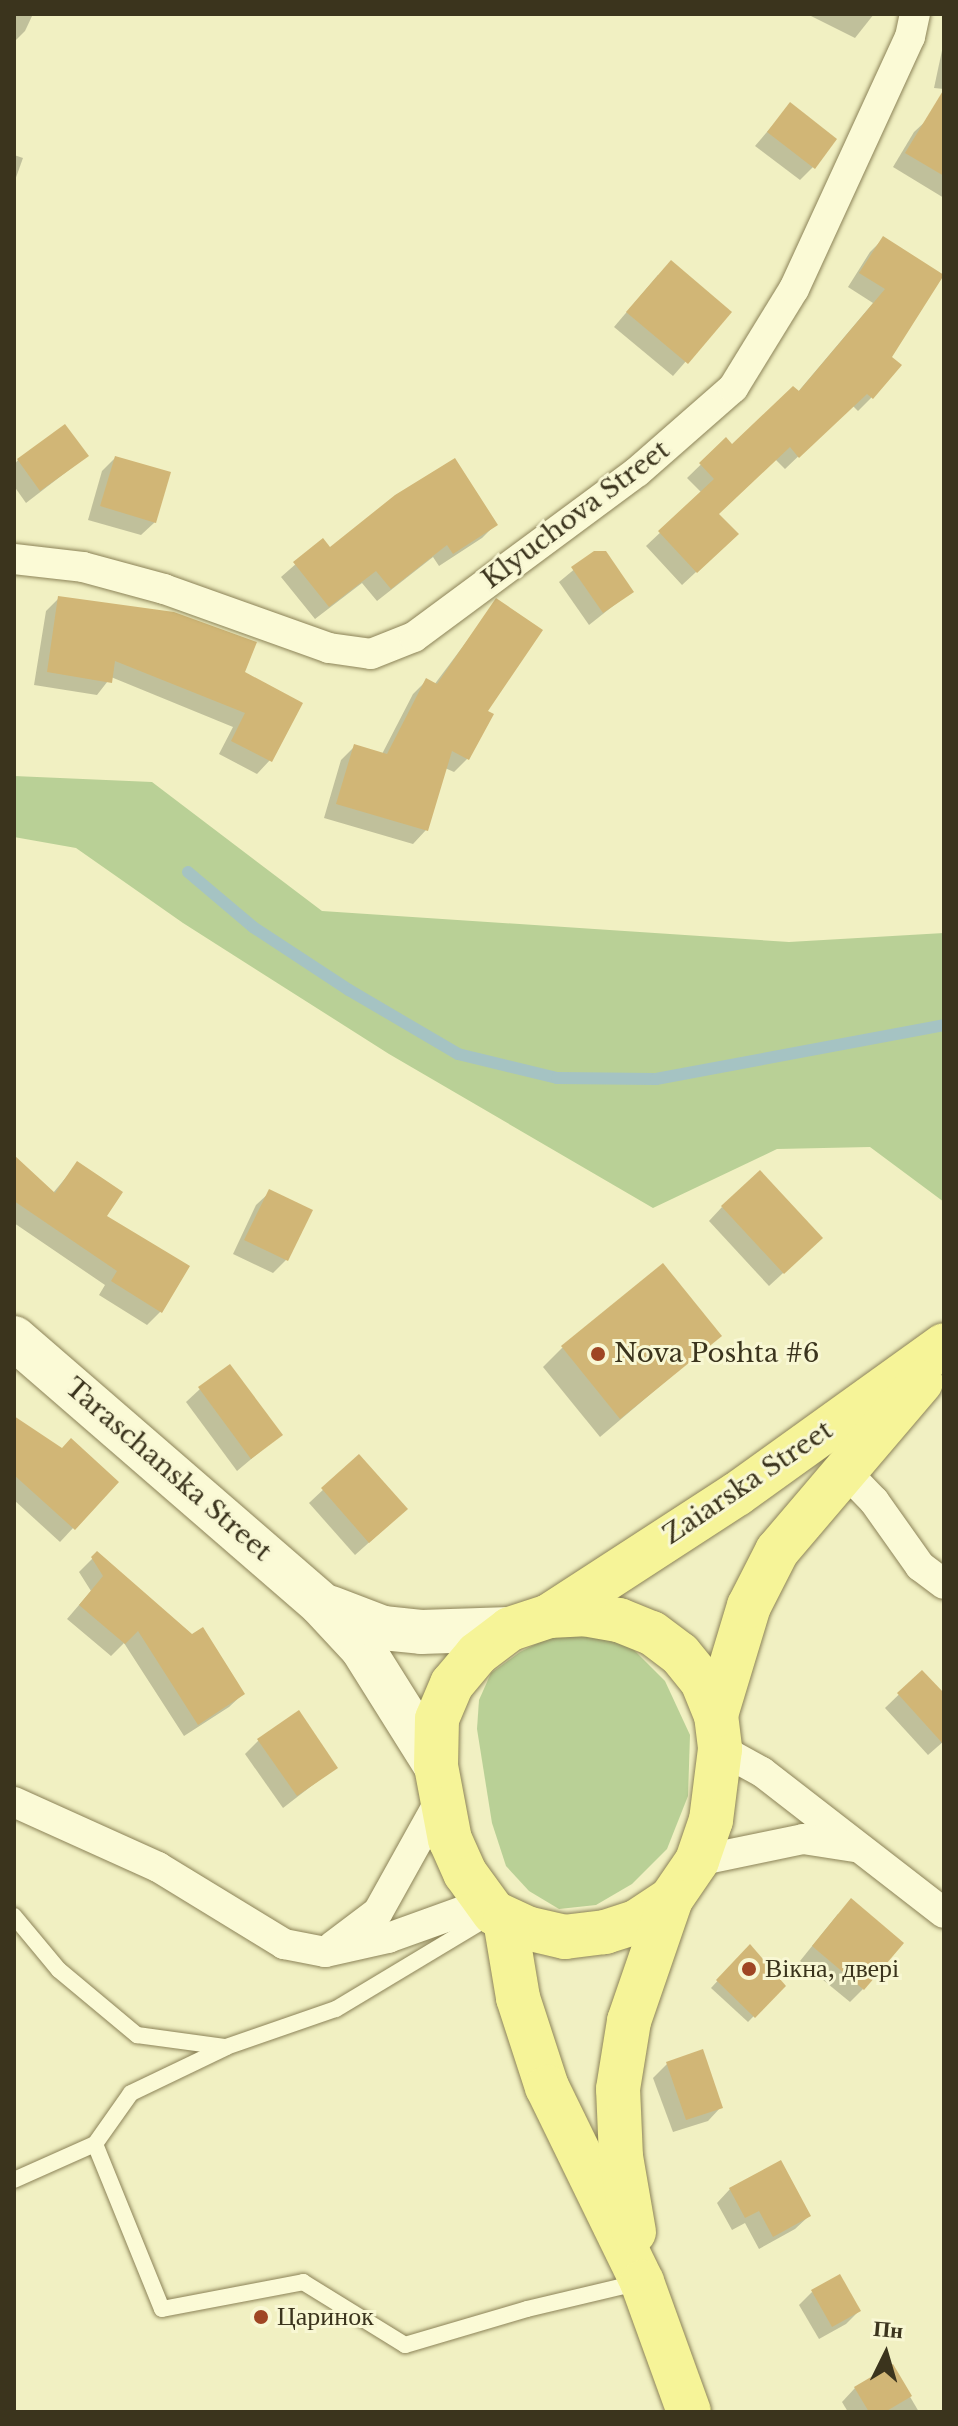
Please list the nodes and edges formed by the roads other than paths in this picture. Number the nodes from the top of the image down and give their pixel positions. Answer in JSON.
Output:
{"nodes":[{"id":1,"x":915,"y":14,"type":"edge"},
{"id":2,"x":14,"y":559,"type":"edge"},
{"id":3,"x":14,"y":1338,"type":"edge"},
{"id":4,"x":944,"y":1345,"type":"edge"},
{"id":5,"x":944,"y":1356,"type":"edge"},
{"id":6,"x":845,"y":1471,"type":"junction"},
{"id":7,"x":944,"y":1584,"type":"edge"},
{"id":8,"x":321,"y":1604,"type":"junction"},
{"id":9,"x":530,"y":1622,"type":"junction"},
{"id":10,"x":718,"y":1732,"type":"junction"},
{"id":11,"x":439,"y":1782,"type":"junction"},
{"id":12,"x":14,"y":1802,"type":"edge"},
{"id":13,"x":856,"y":1847,"type":"junction"},
{"id":14,"x":697,"y":1861,"type":"junction"},
{"id":15,"x":671,"y":1899,"type":"junction"},
{"id":16,"x":495,"y":1912,"type":"junction"},
{"id":17,"x":944,"y":1913,"type":"edge"},
{"id":18,"x":14,"y":1916,"type":"edge"},
{"id":19,"x":325,"y":1952,"type":"junction"},
{"id":20,"x":226,"y":2047,"type":"junction"},
{"id":21,"x":95,"y":2144,"type":"junction"},
{"id":22,"x":14,"y":2180,"type":"edge"},
{"id":23,"x":642,"y":2282,"type":"junction"},
{"id":24,"x":689,"y":2412,"type":"edge"}],
"edges":[{"from":1,"to":2,"type":"street","name":"Klyuchova Street"},
{"from":3,"to":8,"type":"main road","name":"Taraschanska Street"},
{"from":4,"to":9,"type":"main road","name":"Zaiarska Street"},
{"from":5,"to":6,"type":"main road","name":"Zaiarska Street"},
{"from":6,"to":7,"type":"street"},
{"from":6,"to":10,"type":"main road","name":"Zaiarska Street"},
{"from":8,"to":9,"type":"main road","name":"Taraschanska Street"},
{"from":8,"to":11,"type":"main road","name":"Taraschanska Street"},
{"from":9,"to":10,"type":"main road"},
{"from":9,"to":11,"type":"main road","name":"Zaiarska Street"},
{"from":10,"to":13,"type":"street"},
{"from":10,"to":14,"type":"main road","name":"Zaiarska Street"},
{"from":11,"to":16,"type":"main road","name":"Zaiarska Street"},
{"from":11,"to":19,"type":"street"},
{"from":12,"to":19,"type":"street"},
{"from":13,"to":14,"type":"street"},
{"from":13,"to":17,"type":"street"},
{"from":14,"to":15,"type":"main road","name":"Zaiarska Street"},
{"from":15,"to":16,"type":"main road"},
{"from":15,"to":23,"type":"main road"},
{"from":16,"to":19,"type":"street"},
{"from":16,"to":20,"type":"lane"},
{"from":16,"to":23,"type":"main road"},
{"from":18,"to":20,"type":"lane"},
{"from":20,"to":21,"type":"lane"},
{"from":21,"to":22,"type":"lane"},
{"from":21,"to":23,"type":"lane"},
{"from":23,"to":24,"type":"main road"}]}
